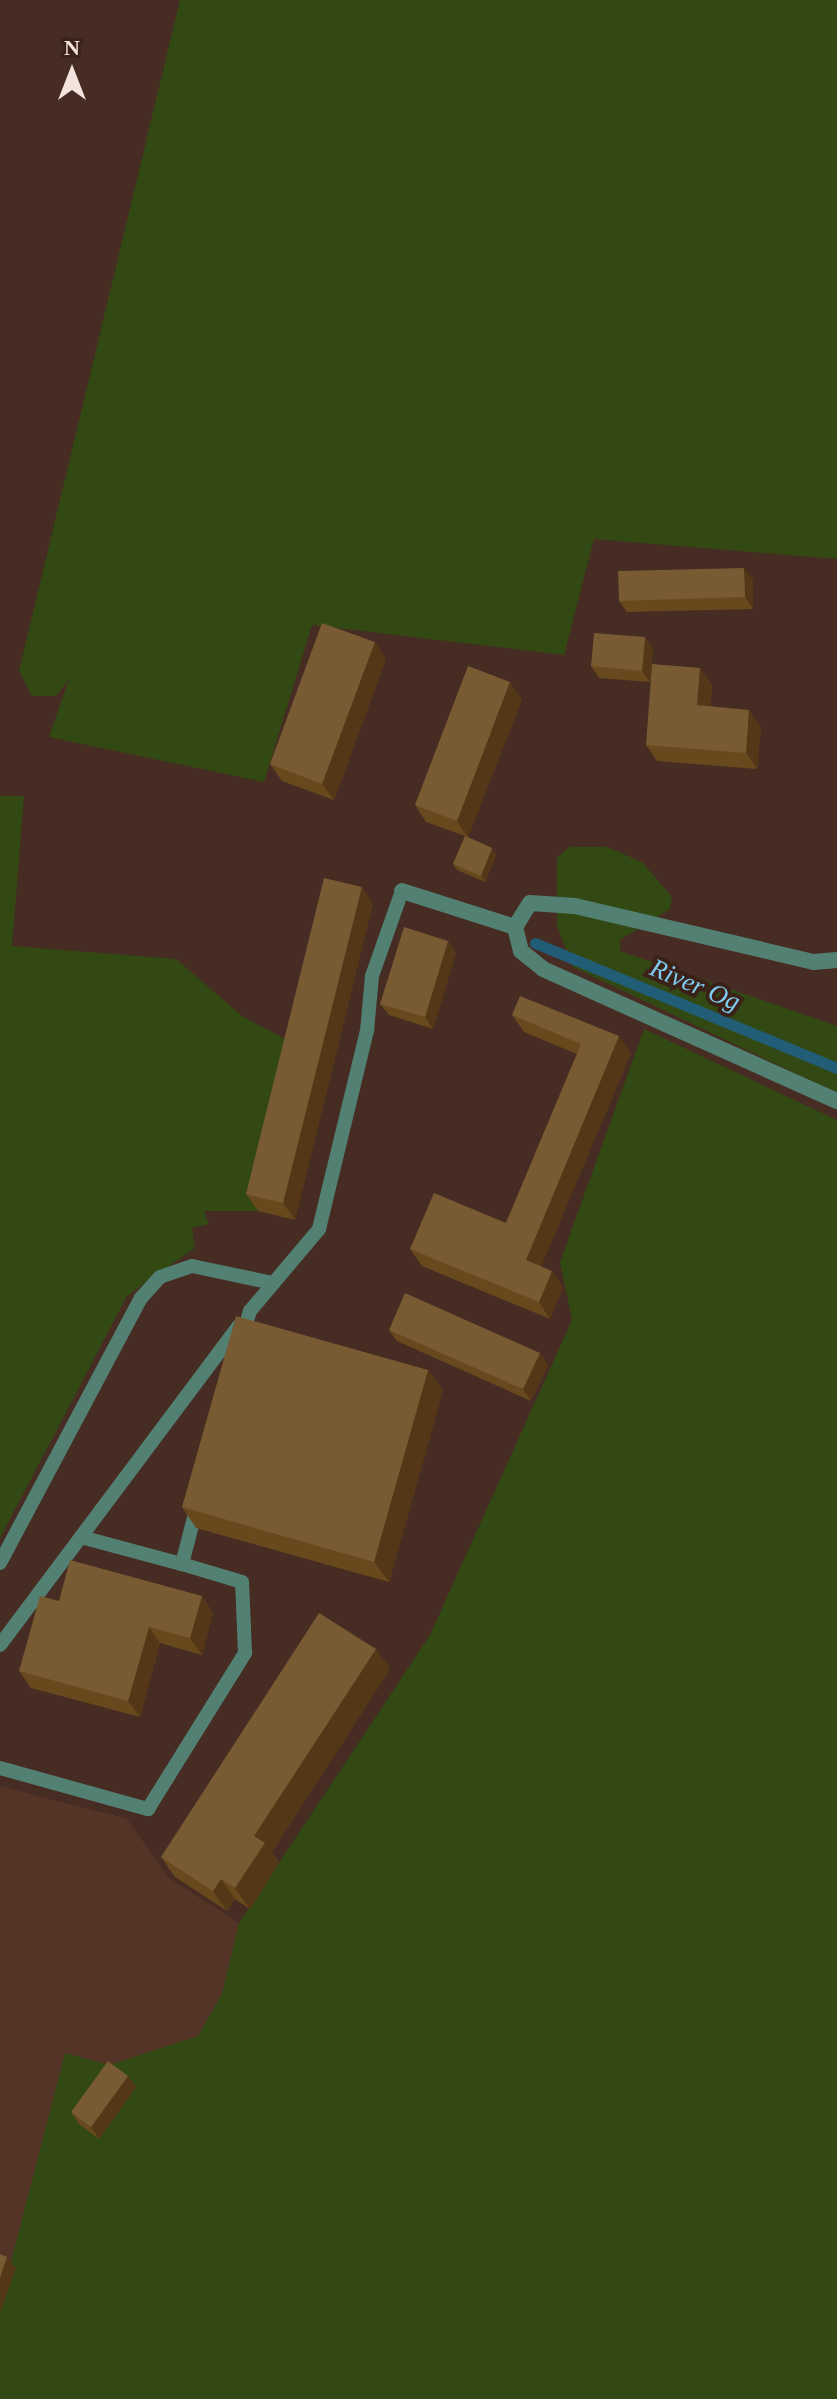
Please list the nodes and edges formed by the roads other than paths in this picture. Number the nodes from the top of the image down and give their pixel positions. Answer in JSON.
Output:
{"nodes":[{"id":1,"x":402,"y":891,"type":"joint"},
{"id":2,"x":515,"y":927,"type":"junction"},
{"id":3,"x":837,"y":960,"type":"edge"},
{"id":4,"x":837,"y":1101,"type":"edge"},
{"id":5,"x":273,"y":1283,"type":"junction"},
{"id":6,"x":250,"y":1311,"type":"junction"},
{"id":7,"x":238,"y":1356,"type":"edge"},
{"id":8,"x":202,"y":1490,"type":"edge"},
{"id":9,"x":81,"y":1537,"type":"junction"},
{"id":10,"x":0,"y":1563,"type":"edge"},
{"id":11,"x":182,"y":1564,"type":"junction"},
{"id":12,"x":0,"y":1645,"type":"edge"},
{"id":13,"x":0,"y":1768,"type":"edge"}],
"edges":[{"from":1,"to":2,"type":"street"},
{"from":1,"to":5,"type":"lane"},
{"from":2,"to":3,"type":"street"},
{"from":2,"to":4,"type":"street"},
{"from":5,"to":6,"type":"lane"},
{"from":5,"to":10,"type":"lane"},
{"from":6,"to":7,"type":"lane"},
{"from":6,"to":9,"type":"lane"},
{"from":8,"to":11,"type":"lane"},
{"from":9,"to":11,"type":"lane"},
{"from":9,"to":12,"type":"lane"},
{"from":11,"to":13,"type":"lane"}]}
